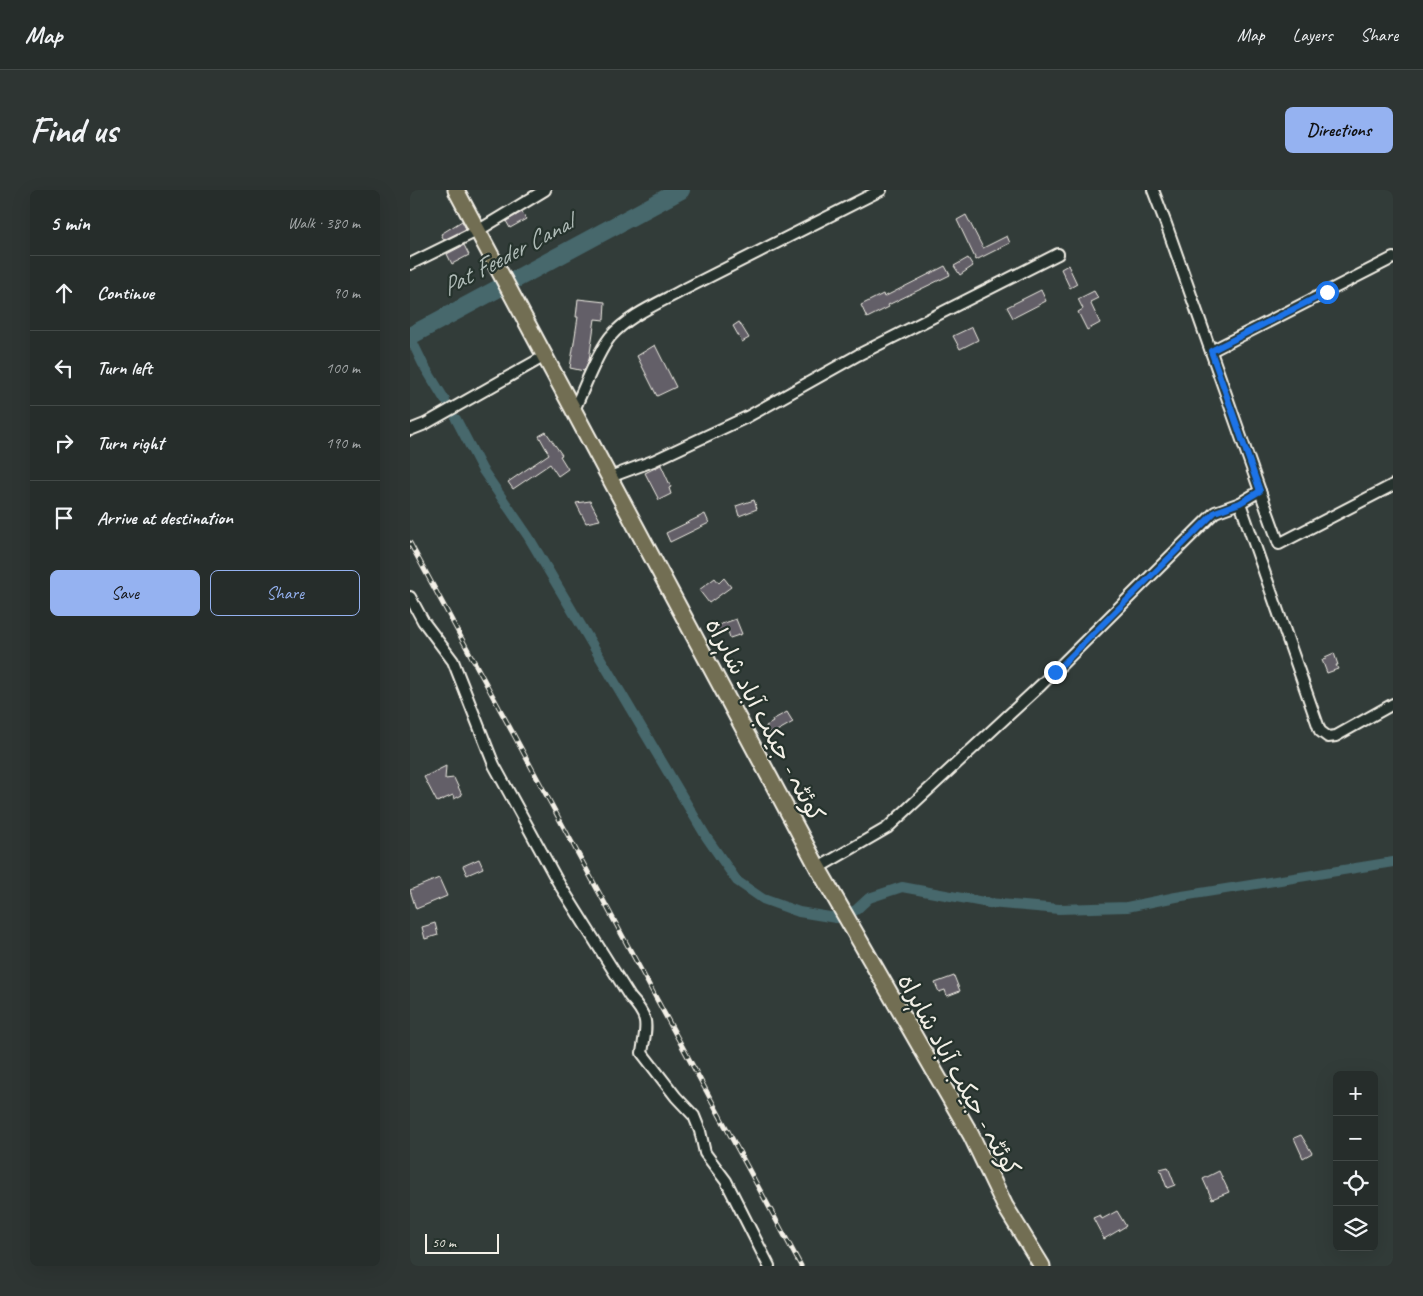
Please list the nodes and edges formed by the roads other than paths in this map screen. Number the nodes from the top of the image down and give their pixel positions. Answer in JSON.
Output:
{"nodes":[{"id":1,"x":456,"y":190,"type":"edge"},
{"id":2,"x":544,"y":190,"type":"edge"},
{"id":3,"x":881,"y":190,"type":"edge"},
{"id":4,"x":1152,"y":190,"type":"edge"},
{"id":5,"x":479,"y":230,"type":"junction"},
{"id":6,"x":1058,"y":254,"type":"dead end"},
{"id":7,"x":1393,"y":258,"type":"edge"},
{"id":8,"x":410,"y":264,"type":"edge"},
{"id":9,"x":1211,"y":351,"type":"junction"},
{"id":10,"x":545,"y":356,"type":"junction"},
{"id":11,"x":574,"y":410,"type":"junction"},
{"id":12,"x":410,"y":430,"type":"edge"},
{"id":13,"x":610,"y":477,"type":"junction"},
{"id":14,"x":1393,"y":485,"type":"edge"},
{"id":15,"x":1260,"y":491,"type":"junction"},
{"id":16,"x":1240,"y":503,"type":"junction"},
{"id":17,"x":410,"y":597,"type":"edge"},
{"id":18,"x":1393,"y":704,"type":"edge"},
{"id":19,"x":818,"y":868,"type":"junction"},
{"id":20,"x":769,"y":1266,"type":"edge"},
{"id":21,"x":1042,"y":1266,"type":"edge"}],
"edges":[{"from":1,"to":5,"type":"highway","name":"کوئٹہ - جیکب آباد شاہراہ"},
{"from":2,"to":5,"type":"street"},
{"from":3,"to":11,"type":"street"},
{"from":4,"to":9,"type":"street"},
{"from":5,"to":8,"type":"street"},
{"from":5,"to":10,"type":"highway","name":"کوئٹہ - جیکب آباد شاہراہ"},
{"from":6,"to":13,"type":"street"},
{"from":7,"to":9,"type":"street"},
{"from":9,"to":15,"type":"street"},
{"from":10,"to":11,"type":"highway","name":"کوئٹہ - جیکب آباد شاہراہ"},
{"from":10,"to":12,"type":"street"},
{"from":11,"to":13,"type":"highway","name":"کوئٹہ - جیکب آباد شاہراہ"},
{"from":13,"to":19,"type":"highway","name":"کوئٹہ - جیکب آباد شاہراہ"},
{"from":14,"to":15,"type":"street"},
{"from":15,"to":16,"type":"street"},
{"from":16,"to":18,"type":"street"},
{"from":16,"to":19,"type":"street"},
{"from":17,"to":20,"type":"street"},
{"from":19,"to":21,"type":"highway","name":"کوئٹہ - جیکب آباد شاہراہ"}]}
